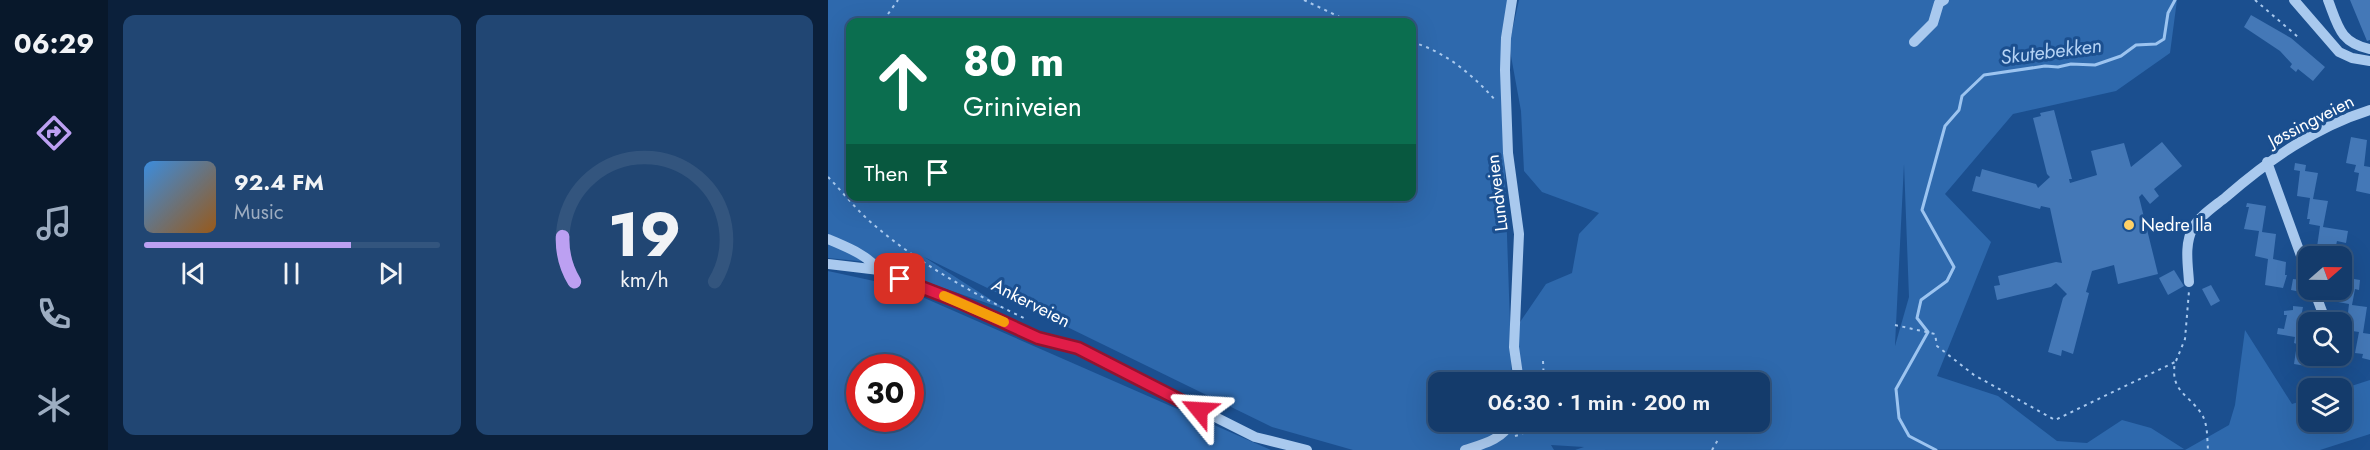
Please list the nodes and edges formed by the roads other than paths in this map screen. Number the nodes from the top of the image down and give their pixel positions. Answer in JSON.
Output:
{"nodes":[{"id":1,"x":1512,"y":0,"type":"edge"},
{"id":2,"x":1944,"y":0,"type":"edge"},
{"id":3,"x":2294,"y":0,"type":"edge"},
{"id":4,"x":2328,"y":0,"type":"edge"},
{"id":5,"x":1914,"y":42,"type":"dead end"},
{"id":6,"x":2370,"y":49,"type":"edge"},
{"id":7,"x":2370,"y":61,"type":"edge"},
{"id":8,"x":2370,"y":110,"type":"edge"},
{"id":9,"x":2267,"y":162,"type":"junction"},
{"id":10,"x":828,"y":239,"type":"edge"},
{"id":11,"x":2298,"y":247,"type":"edge"},
{"id":12,"x":828,"y":264,"type":"edge"},
{"id":13,"x":879,"y":270,"type":"junction"},
{"id":14,"x":2189,"y":282,"type":"road end"},
{"id":15,"x":1518,"y":372,"type":"edge"},
{"id":16,"x":1504,"y":432,"type":"edge"},
{"id":17,"x":1307,"y":450,"type":"edge"},
{"id":18,"x":1465,"y":450,"type":"edge"}],
"edges":[{"from":1,"to":15,"type":"street","name":"Lundveien"},
{"from":2,"to":5,"type":"street"},
{"from":3,"to":7,"type":"street"},
{"from":4,"to":6,"type":"street"},
{"from":8,"to":9,"type":"street","name":"Jøssingveien"},
{"from":9,"to":11,"type":"street","name":"Jøssingveien"},
{"from":9,"to":14,"type":"street","name":"Jøssingveien"},
{"from":10,"to":13,"type":"street"},
{"from":12,"to":13,"type":"street"},
{"from":13,"to":17,"type":"street","name":"Ankerveien"},
{"from":16,"to":18,"type":"street"}]}
